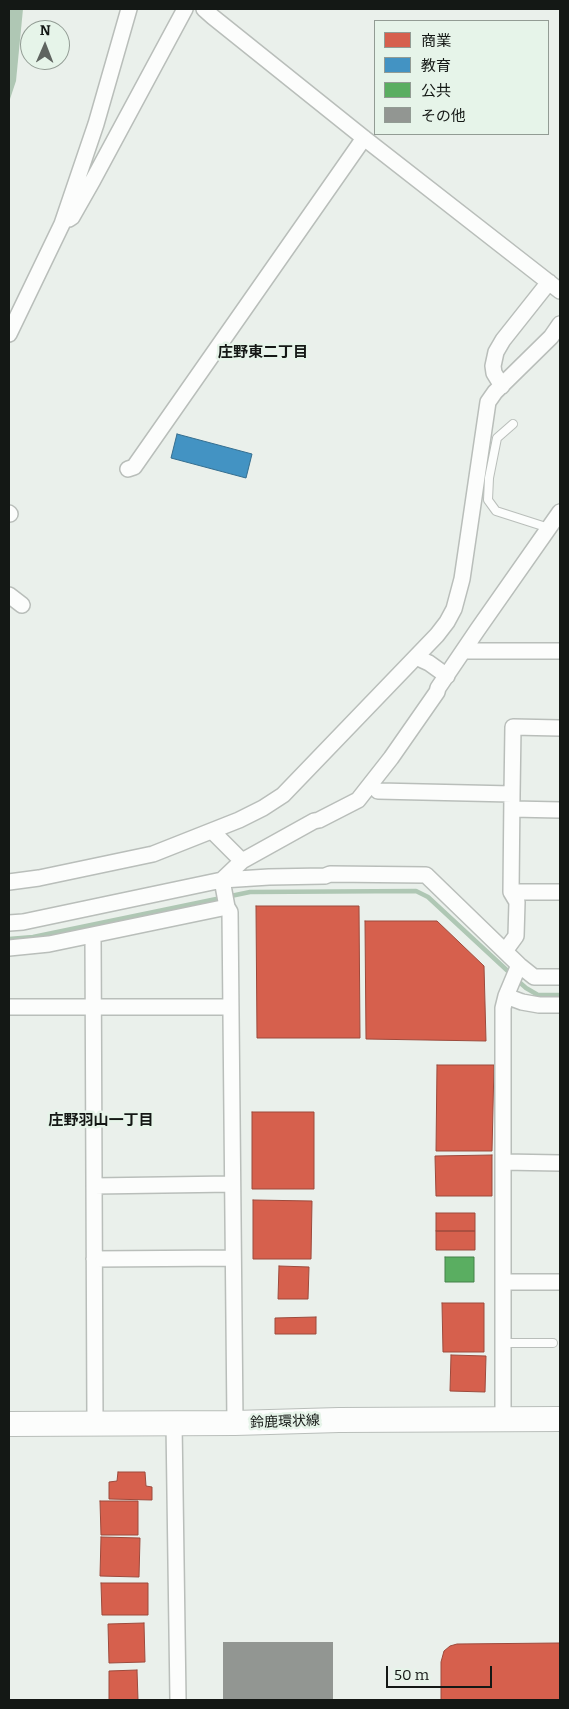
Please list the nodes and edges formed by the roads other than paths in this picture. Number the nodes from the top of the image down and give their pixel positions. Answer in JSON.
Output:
{"nodes":[{"id":1,"x":129,"y":9,"type":"edge"},
{"id":2,"x":185,"y":9,"type":"edge"},
{"id":3,"x":204,"y":9,"type":"edge"},
{"id":4,"x":364,"y":138,"type":"junction"},
{"id":5,"x":62,"y":224,"type":"junction"},
{"id":6,"x":555,"y":286,"type":"edge"},
{"id":7,"x":560,"y":324,"type":"edge"},
{"id":8,"x":9,"y":334,"type":"edge"},
{"id":9,"x":498,"y":380,"type":"junction"},
{"id":10,"x":513,"y":424,"type":"dead end"},
{"id":11,"x":128,"y":469,"type":"dead end"},
{"id":12,"x":560,"y":512,"type":"edge"},
{"id":13,"x":549,"y":528,"type":"junction"},
{"id":14,"x":9,"y":596,"type":"edge"},
{"id":15,"x":22,"y":605,"type":"dead end"},
{"id":16,"x":465,"y":651,"type":"junction"},
{"id":17,"x":560,"y":651,"type":"edge"},
{"id":18,"x":416,"y":657,"type":"junction"},
{"id":19,"x":447,"y":676,"type":"junction"},
{"id":20,"x":560,"y":728,"type":"edge"},
{"id":21,"x":378,"y":791,"type":"dead end"},
{"id":22,"x":512,"y":794,"type":"junction"},
{"id":23,"x":512,"y":810,"type":"junction"},
{"id":24,"x":560,"y":810,"type":"edge"},
{"id":25,"x":212,"y":831,"type":"junction"},
{"id":26,"x":242,"y":861,"type":"junction"},
{"id":27,"x":9,"y":882,"type":"edge"},
{"id":28,"x":222,"y":882,"type":"junction"},
{"id":29,"x":511,"y":892,"type":"junction"},
{"id":30,"x":560,"y":892,"type":"edge"},
{"id":31,"x":227,"y":907,"type":"junction"},
{"id":32,"x":9,"y":923,"type":"edge"},
{"id":33,"x":93,"y":935,"type":"junction"},
{"id":34,"x":9,"y":948,"type":"edge"},
{"id":35,"x":505,"y":951,"type":"junction"},
{"id":36,"x":519,"y":965,"type":"junction"},
{"id":37,"x":560,"y":977,"type":"edge"},
{"id":38,"x":506,"y":996,"type":"junction"},
{"id":39,"x":560,"y":1005,"type":"edge"},
{"id":40,"x":9,"y":1007,"type":"edge"},
{"id":41,"x":93,"y":1007,"type":"junction"},
{"id":42,"x":231,"y":1007,"type":"junction"},
{"id":43,"x":503,"y":1162,"type":"junction"},
{"id":44,"x":560,"y":1163,"type":"edge"},
{"id":45,"x":232,"y":1184,"type":"junction"},
{"id":46,"x":94,"y":1186,"type":"junction"},
{"id":47,"x":233,"y":1258,"type":"junction"},
{"id":48,"x":94,"y":1259,"type":"junction"},
{"id":49,"x":503,"y":1282,"type":"junction"},
{"id":50,"x":560,"y":1282,"type":"edge"},
{"id":51,"x":503,"y":1343,"type":"junction"},
{"id":52,"x":553,"y":1343,"type":"dead end"},
{"id":53,"x":560,"y":1419,"type":"edge"},
{"id":54,"x":503,"y":1420,"type":"junction"},
{"id":55,"x":174,"y":1423,"type":"junction"},
{"id":56,"x":235,"y":1423,"type":"junction"},
{"id":57,"x":9,"y":1424,"type":"edge"},
{"id":58,"x":95,"y":1424,"type":"junction"},
{"id":59,"x":178,"y":1700,"type":"edge"}],
"edges":[{"from":1,"to":5,"type":"street"},
{"from":2,"to":5,"type":"street"},
{"from":3,"to":4,"type":"street"},
{"from":4,"to":6,"type":"street"},
{"from":4,"to":11,"type":"street"},
{"from":5,"to":8,"type":"street"},
{"from":6,"to":9,"type":"street"},
{"from":7,"to":9,"type":"street"},
{"from":9,"to":18,"type":"street"},
{"from":10,"to":13,"type":"lane"},
{"from":12,"to":13,"type":"street"},
{"from":13,"to":16,"type":"street"},
{"from":14,"to":15,"type":"street"},
{"from":16,"to":17,"type":"street"},
{"from":16,"to":19,"type":"street"},
{"from":18,"to":19,"type":"street"},
{"from":18,"to":25,"type":"street"},
{"from":19,"to":26,"type":"street"},
{"from":20,"to":22,"type":"street"},
{"from":21,"to":22,"type":"street"},
{"from":22,"to":23,"type":"street"},
{"from":23,"to":24,"type":"street"},
{"from":23,"to":29,"type":"street"},
{"from":25,"to":26,"type":"street"},
{"from":25,"to":27,"type":"street"},
{"from":26,"to":28,"type":"street"},
{"from":28,"to":31,"type":"street"},
{"from":28,"to":32,"type":"street"},
{"from":28,"to":35,"type":"street"},
{"from":29,"to":30,"type":"street"},
{"from":29,"to":35,"type":"street"},
{"from":31,"to":33,"type":"street"},
{"from":31,"to":42,"type":"street"},
{"from":33,"to":34,"type":"street"},
{"from":33,"to":41,"type":"street"},
{"from":35,"to":36,"type":"street"},
{"from":36,"to":37,"type":"street"},
{"from":36,"to":38,"type":"street"},
{"from":38,"to":39,"type":"street"},
{"from":38,"to":43,"type":"street"},
{"from":40,"to":41,"type":"street"},
{"from":41,"to":42,"type":"street"},
{"from":41,"to":46,"type":"street"},
{"from":42,"to":45,"type":"street"},
{"from":43,"to":44,"type":"street"},
{"from":43,"to":49,"type":"street"},
{"from":45,"to":46,"type":"street"},
{"from":45,"to":47,"type":"street"},
{"from":46,"to":48,"type":"street"},
{"from":47,"to":48,"type":"street"},
{"from":47,"to":56,"type":"street"},
{"from":48,"to":58,"type":"street"},
{"from":49,"to":50,"type":"street"},
{"from":49,"to":51,"type":"street"},
{"from":51,"to":52,"type":"lane"},
{"from":51,"to":54,"type":"street"},
{"from":53,"to":54,"type":"main road","name":"鈴鹿環状線"},
{"from":54,"to":56,"type":"main road","name":"鈴鹿環状線"},
{"from":55,"to":56,"type":"main road","name":"鈴鹿環状線"},
{"from":55,"to":58,"type":"main road","name":"鈴鹿環状線"},
{"from":55,"to":59,"type":"street"},
{"from":57,"to":58,"type":"main road","name":"鈴鹿環状線"}]}
